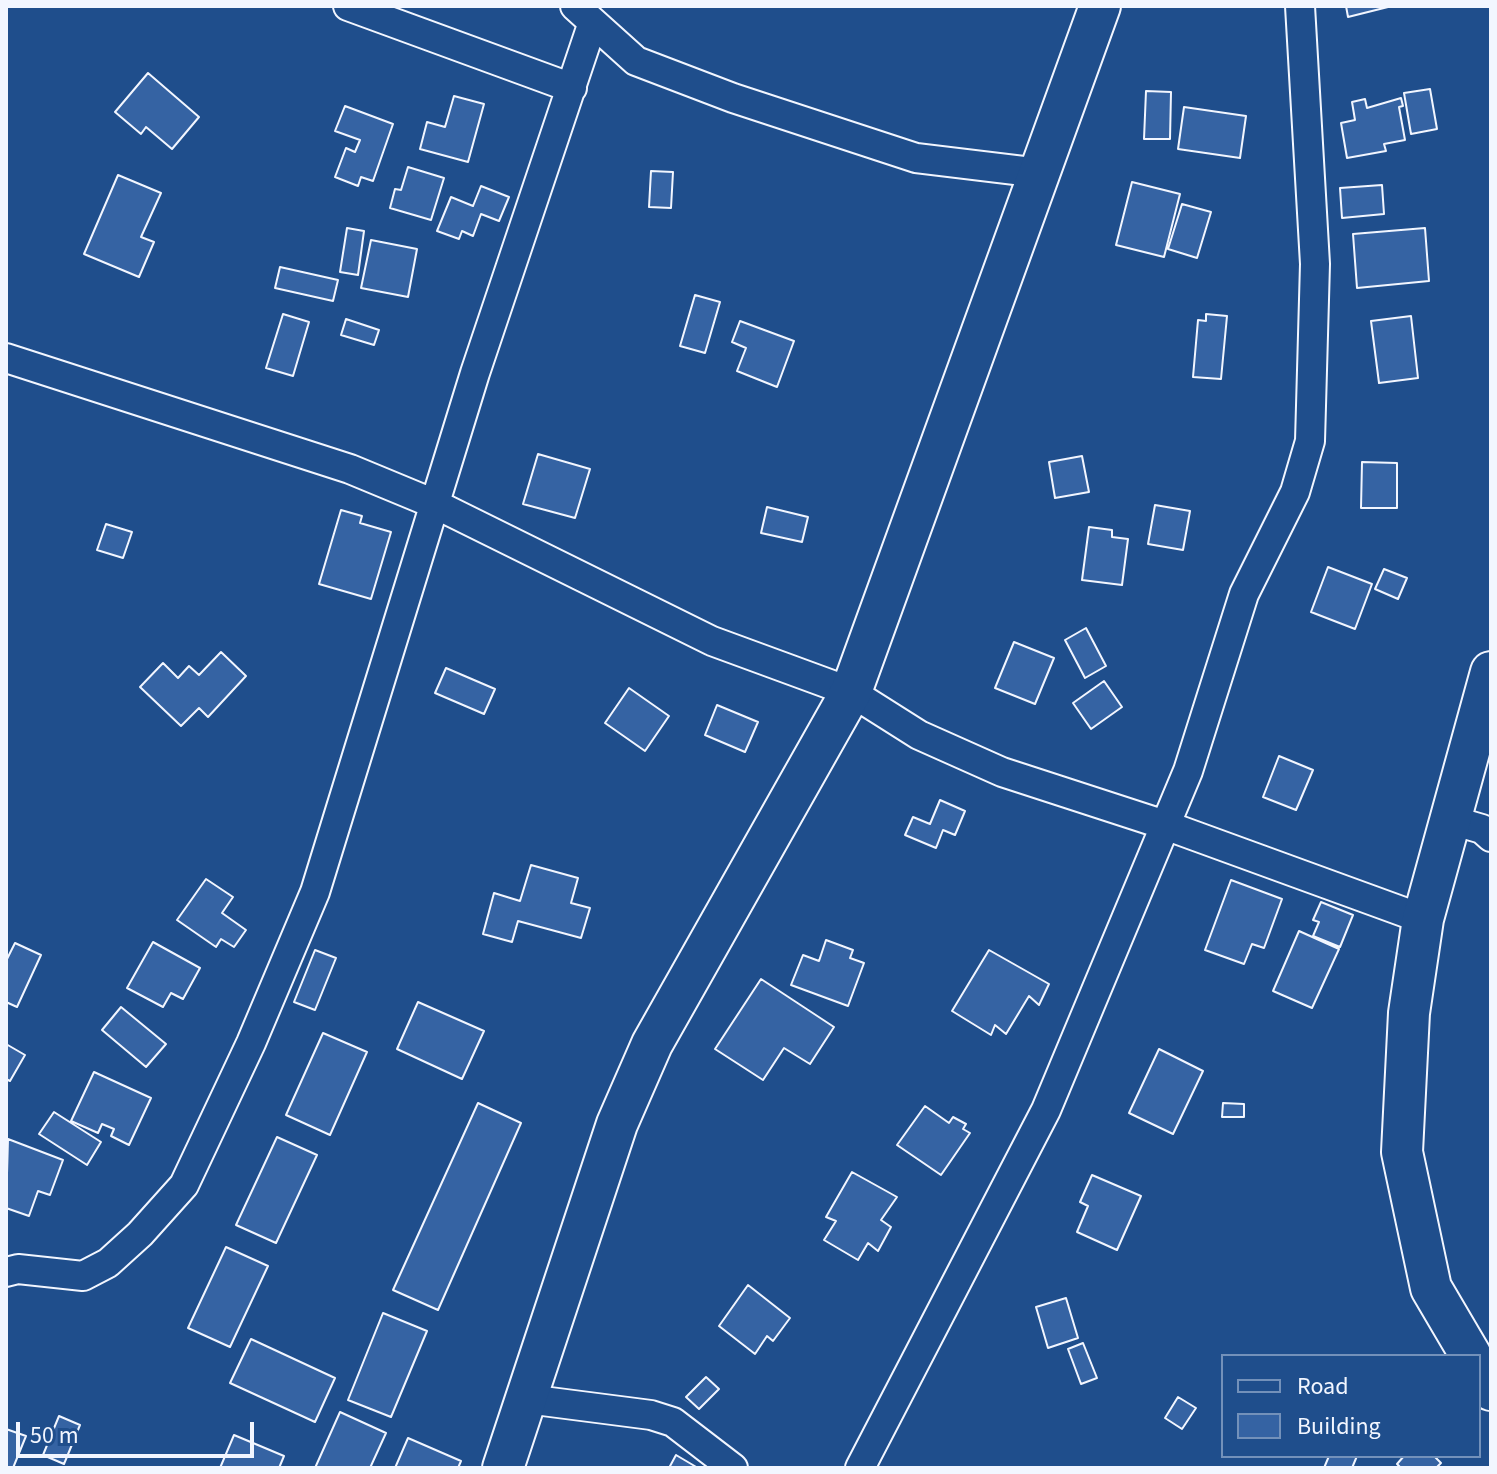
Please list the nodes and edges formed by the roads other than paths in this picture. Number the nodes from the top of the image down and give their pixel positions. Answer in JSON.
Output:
{"nodes":[{"id":1,"x":348,"y":6,"type":"edge"},
{"id":2,"x":1100,"y":6,"type":"edge"},
{"id":3,"x":1300,"y":6,"type":"edge"},
{"id":4,"x":584,"y":16,"type":"edge"},
{"id":5,"x":572,"y":88,"type":"junction"},
{"id":6,"x":1040,"y":173,"type":"junction"},
{"id":7,"x":6,"y":358,"type":"edge"},
{"id":8,"x":437,"y":505,"type":"junction"},
{"id":9,"x":1491,"y":672,"type":"edge"},
{"id":10,"x":851,"y":692,"type":"junction"},
{"id":11,"x":1451,"y":820,"type":"junction"},
{"id":12,"x":1165,"y":825,"type":"junction"},
{"id":13,"x":1491,"y":837,"type":"edge"},
{"id":14,"x":1423,"y":919,"type":"junction"},
{"id":15,"x":6,"y":1272,"type":"edge"},
{"id":16,"x":1470,"y":1354,"type":"edge"},
{"id":17,"x":527,"y":1399,"type":"junction"},
{"id":18,"x":503,"y":1468,"type":"edge"},
{"id":19,"x":733,"y":1468,"type":"edge"},
{"id":20,"x":860,"y":1468,"type":"edge"}],
"edges":[{"from":1,"to":5,"type":"street"},
{"from":2,"to":6,"type":"street"},
{"from":3,"to":12,"type":"street"},
{"from":4,"to":5,"type":"street"},
{"from":4,"to":6,"type":"street"},
{"from":5,"to":8,"type":"street"},
{"from":6,"to":10,"type":"street"},
{"from":7,"to":8,"type":"street"},
{"from":8,"to":10,"type":"street"},
{"from":8,"to":15,"type":"street"},
{"from":9,"to":11,"type":"street"},
{"from":10,"to":12,"type":"street"},
{"from":10,"to":17,"type":"street"},
{"from":11,"to":13,"type":"street"},
{"from":11,"to":14,"type":"street"},
{"from":12,"to":14,"type":"street"},
{"from":12,"to":20,"type":"street"},
{"from":14,"to":16,"type":"street"},
{"from":17,"to":18,"type":"street"},
{"from":17,"to":19,"type":"street"}]}
